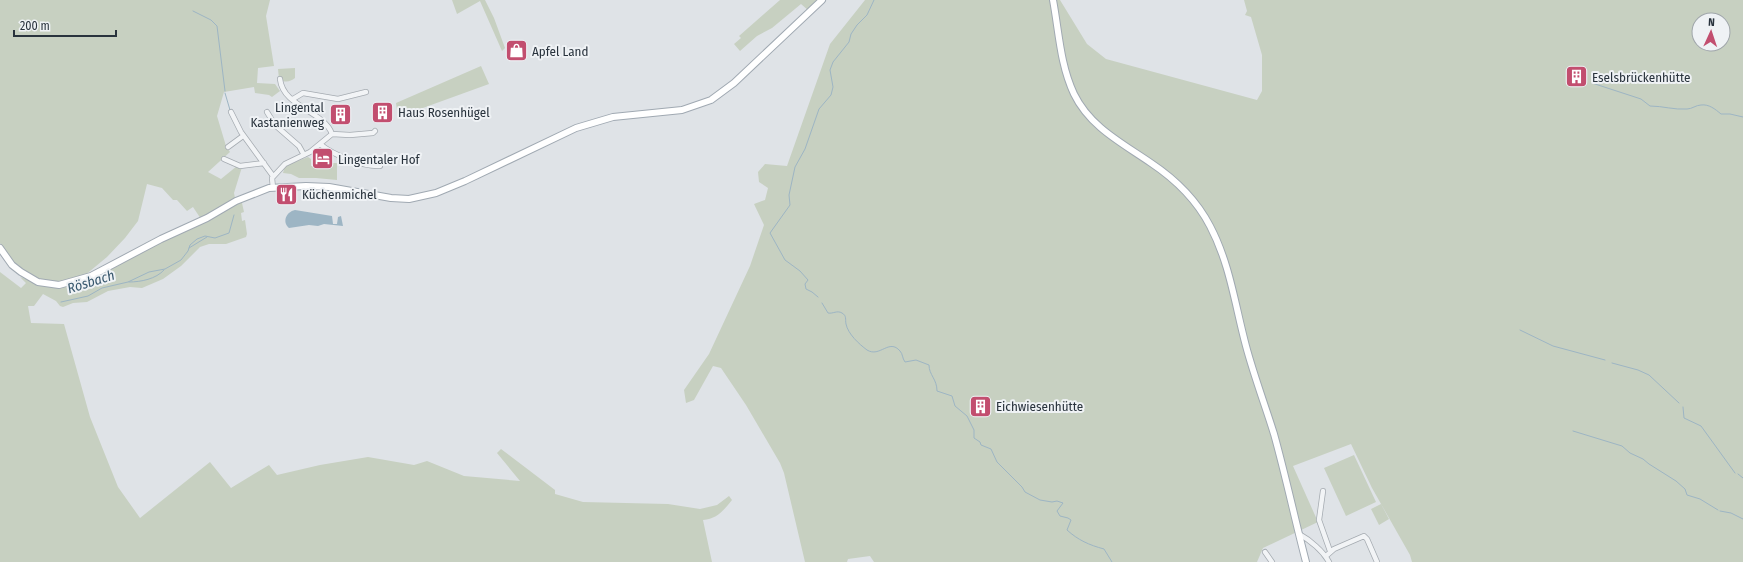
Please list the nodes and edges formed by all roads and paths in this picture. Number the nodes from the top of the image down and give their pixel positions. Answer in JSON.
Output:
{"nodes":[{"id":1,"x":822,"y":0,"type":"edge"},
{"id":2,"x":1054,"y":0,"type":"edge"},
{"id":3,"x":280,"y":79,"type":"dead end"},
{"id":4,"x":366,"y":92,"type":"dead end"},
{"id":5,"x":293,"y":99,"type":"junction"},
{"id":6,"x":231,"y":112,"type":"dead end"},
{"id":7,"x":267,"y":112,"type":"dead end"},
{"id":8,"x":375,"y":131,"type":"dead end"},
{"id":9,"x":332,"y":134,"type":"junction"},
{"id":10,"x":243,"y":136,"type":"junction"},
{"id":11,"x":320,"y":144,"type":"junction"},
{"id":12,"x":228,"y":147,"type":"dead end"},
{"id":13,"x":304,"y":155,"type":"junction"},
{"id":14,"x":224,"y":159,"type":"dead end"},
{"id":15,"x":264,"y":163,"type":"junction"},
{"id":16,"x":380,"y":166,"type":"dead end"},
{"id":17,"x":273,"y":176,"type":"junction"},
{"id":18,"x":274,"y":188,"type":"junction"},
{"id":19,"x":0,"y":248,"type":"edge"},
{"id":20,"x":1323,"y":491,"type":"dead end"},
{"id":21,"x":1299,"y":534,"type":"junction"},
{"id":22,"x":1330,"y":551,"type":"junction"},
{"id":23,"x":1265,"y":552,"type":"dead end"},
{"id":24,"x":1326,"y":556,"type":"junction"},
{"id":25,"x":1272,"y":562,"type":"edge"},
{"id":26,"x":1306,"y":562,"type":"edge"},
{"id":27,"x":1329,"y":562,"type":"edge"},
{"id":28,"x":1378,"y":562,"type":"edge"}],
"edges":[{"from":1,"to":18,"type":"main road"},
{"from":2,"to":21,"type":"main road"},
{"from":3,"to":5,"type":"street"},
{"from":4,"to":5,"type":"street"},
{"from":5,"to":9,"type":"street"},
{"from":6,"to":10,"type":"street"},
{"from":7,"to":13,"type":"street"},
{"from":8,"to":9,"type":"street"},
{"from":9,"to":11,"type":"street"},
{"from":10,"to":12,"type":"street"},
{"from":10,"to":15,"type":"street"},
{"from":11,"to":13,"type":"street"},
{"from":11,"to":16,"type":"street"},
{"from":13,"to":17,"type":"street"},
{"from":14,"to":15,"type":"street"},
{"from":15,"to":17,"type":"street"},
{"from":17,"to":18,"type":"street"},
{"from":18,"to":19,"type":"main road"},
{"from":20,"to":22,"type":"street"},
{"from":21,"to":24,"type":"street"},
{"from":21,"to":26,"type":"main road"},
{"from":22,"to":24,"type":"street"},
{"from":22,"to":28,"type":"street"},
{"from":23,"to":25,"type":"street"},
{"from":24,"to":27,"type":"street"}]}
